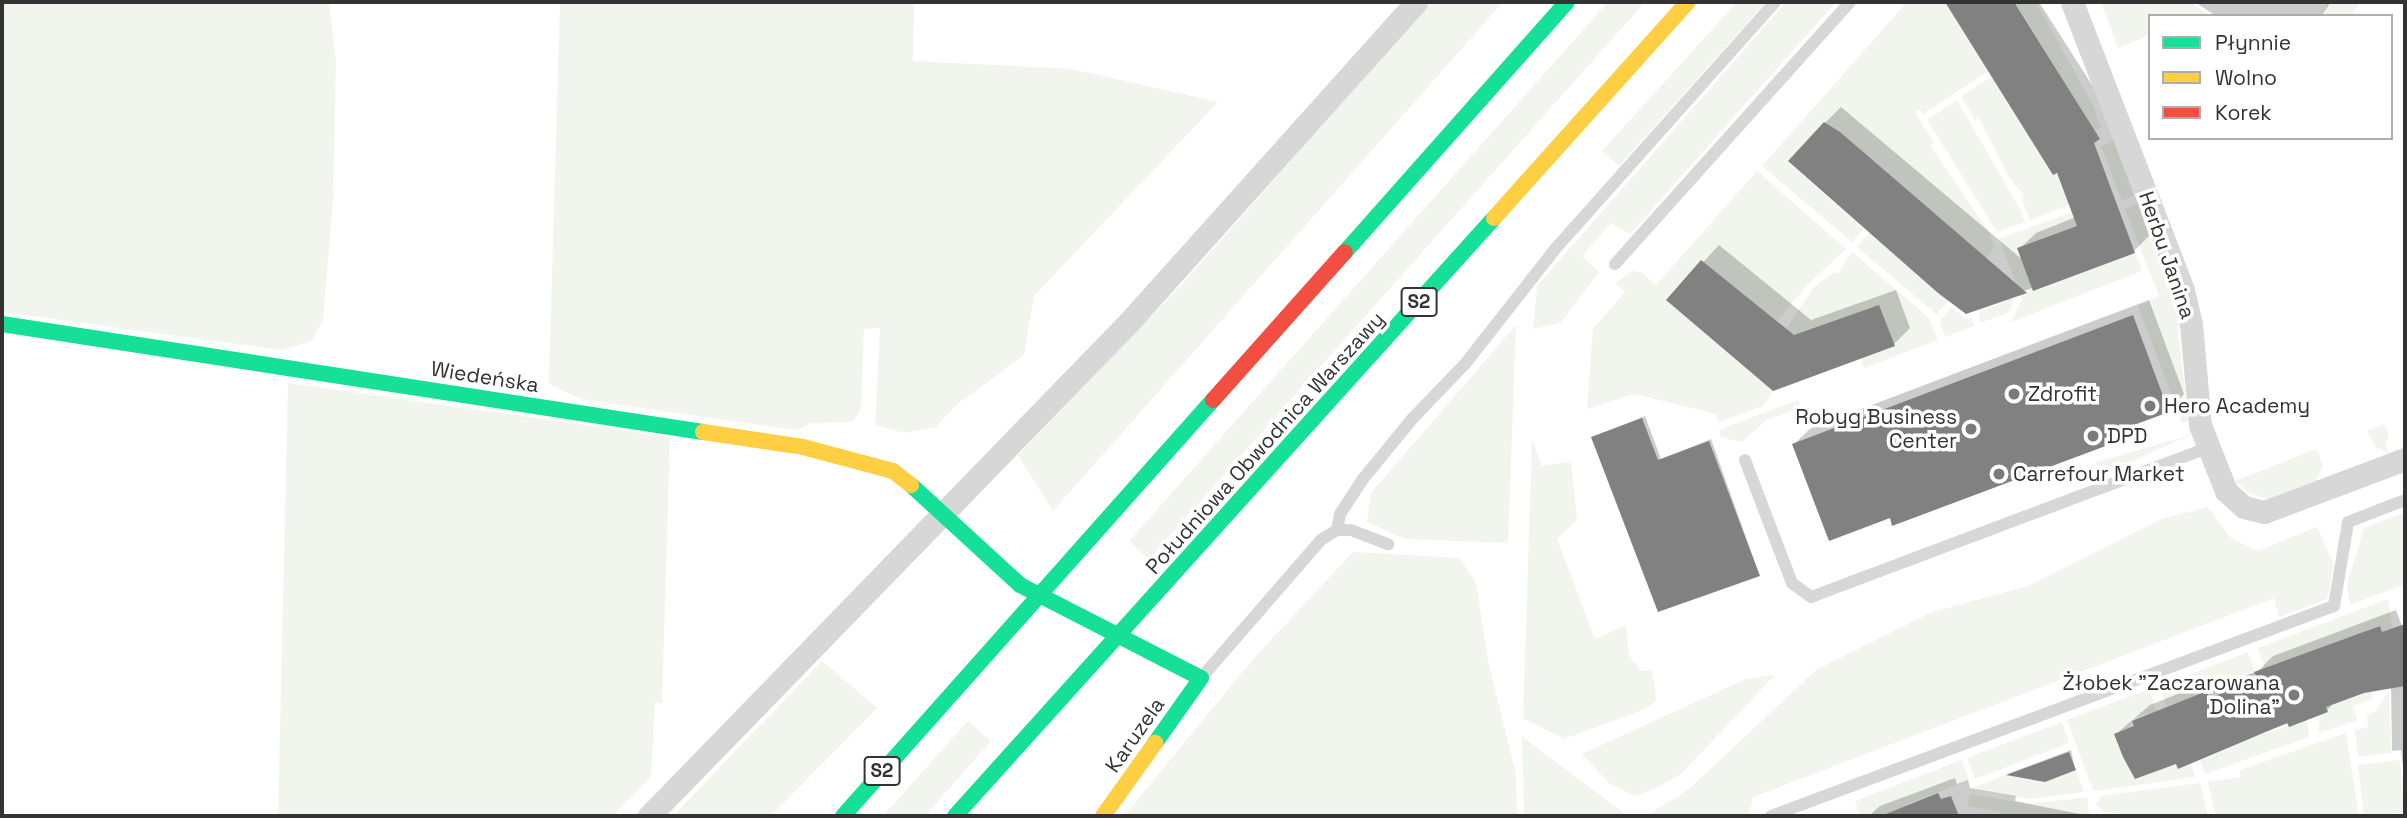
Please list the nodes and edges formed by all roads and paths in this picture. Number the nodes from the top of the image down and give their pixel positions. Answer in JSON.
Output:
{"nodes":[{"id":1,"x":1416,"y":2,"type":"edge"},
{"id":2,"x":1567,"y":2,"type":"edge"},
{"id":3,"x":1688,"y":2,"type":"edge"},
{"id":4,"x":1775,"y":2,"type":"edge"},
{"id":5,"x":1850,"y":2,"type":"edge"},
{"id":6,"x":2072,"y":2,"type":"edge"},
{"id":7,"x":1615,"y":264,"type":"dead end"},
{"id":8,"x":2,"y":324,"type":"edge"},
{"id":9,"x":2207,"y":448,"type":"junction"},
{"id":10,"x":2405,"y":459,"type":"edge"},
{"id":11,"x":1745,"y":460,"type":"dead end"},
{"id":12,"x":2405,"y":500,"type":"edge"},
{"id":13,"x":946,"y":513,"type":"junction"},
{"id":14,"x":1337,"y":530,"type":"junction"},
{"id":15,"x":1388,"y":544,"type":"dead end"},
{"id":16,"x":1201,"y":678,"type":"junction"},
{"id":17,"x":922,"y":726,"type":"junction"},
{"id":18,"x":833,"y":800,"type":"dead end"},
{"id":19,"x":649,"y":816,"type":"edge"},
{"id":20,"x":843,"y":816,"type":"edge"},
{"id":21,"x":955,"y":816,"type":"edge"},
{"id":22,"x":1103,"y":816,"type":"edge"},
{"id":23,"x":1771,"y":816,"type":"edge"}],
"edges":[{"from":1,"to":13,"type":"street"},
{"from":2,"to":17,"type":"main road","number":"S2"},
{"from":3,"to":21,"type":"main road","name":"Południowa Obwodnica Warszawy","number":"S2"},
{"from":4,"to":14,"type":"lane"},
{"from":5,"to":7,"type":"lane"},
{"from":6,"to":9,"type":"street","name":"Herbu Janina"},
{"from":8,"to":13,"type":"main road","name":"Wiedeńska"},
{"from":9,"to":10,"type":"street","name":"Herbu Janina"},
{"from":9,"to":11,"type":"lane"},
{"from":12,"to":23,"type":"lane"},
{"from":13,"to":16,"type":"main road","name":"Wiedeńska"},
{"from":13,"to":19,"type":"street"},
{"from":14,"to":15,"type":"lane"},
{"from":14,"to":16,"type":"lane"},
{"from":16,"to":22,"type":"main road","name":"Karuzela"},
{"from":17,"to":18,"type":"main road"},
{"from":17,"to":20,"type":"main road","number":"S2"}]}
